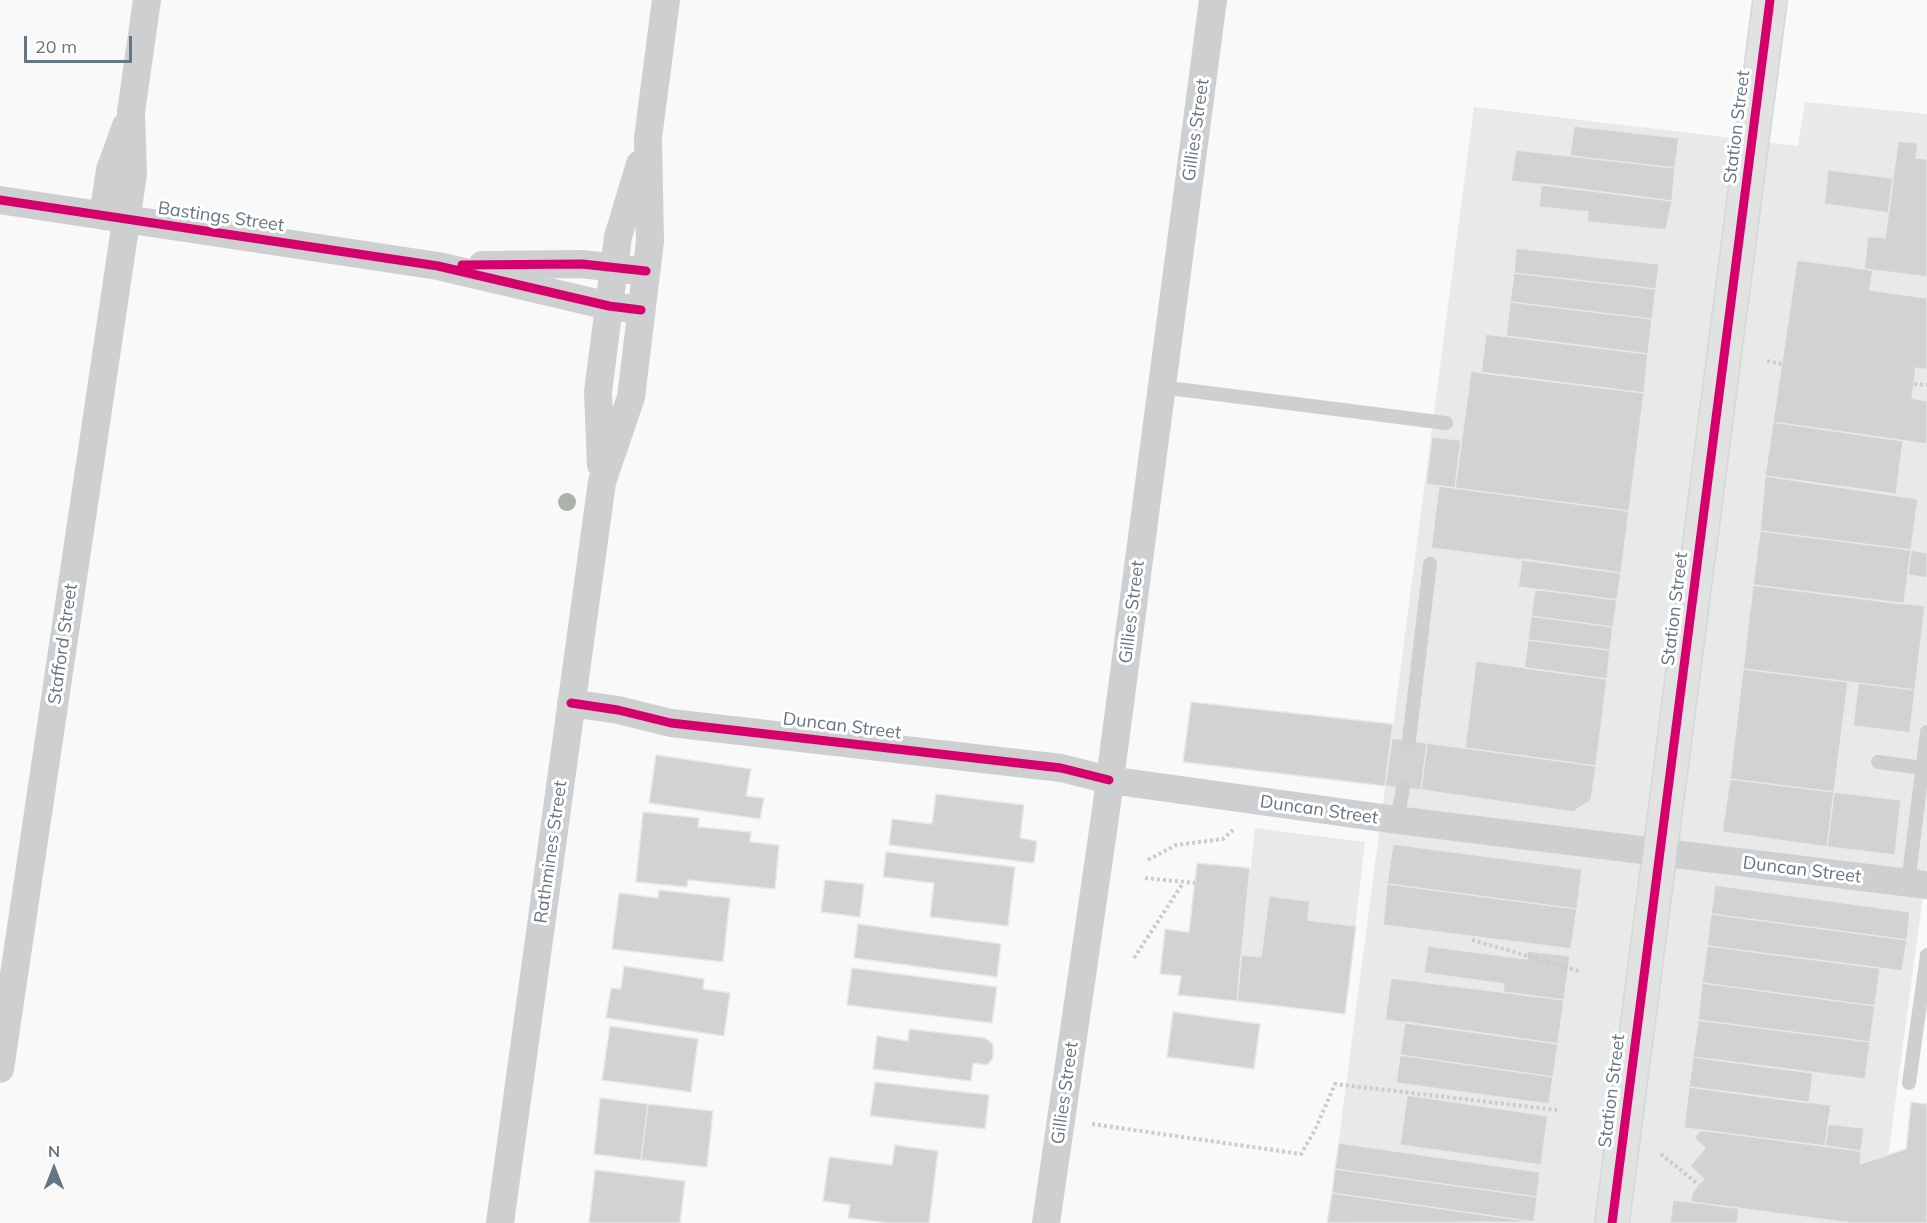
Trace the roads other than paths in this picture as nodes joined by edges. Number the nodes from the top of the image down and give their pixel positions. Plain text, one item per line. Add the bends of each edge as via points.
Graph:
1 (147, 0) edge
2 (666, 0) edge
3 (1213, 0) edge
4 (1770, 0) edge
5 (648, 138) junction
6 (0, 200) edge
7 (114, 218) junction
8 (438, 266) junction
9 (614, 268) junction
10 (646, 271) junction
11 (609, 306) junction
12 (641, 310) junction
13 (1161, 387) junction
14 (1446, 423) dead end
15 (602, 482) junction
16 (1430, 564) dead end
17 (571, 703) junction
18 (1927, 732) edge
19 (1409, 740) dead end
20 (1878, 762) dead end
21 (1922, 768) junction
22 (1109, 780) junction
23 (1402, 788) dead end
24 (1397, 820) junction
25 (1660, 853) junction
26 (1917, 884) edge
27 (1927, 956) edge
28 (0, 1069) edge
29 (1909, 1083) dead end
30 (500, 1223) edge
31 (1046, 1223) edge
32 (1612, 1223) edge

1 - 7 street, Stafford Street via 131,112 133,174
2 - 5 street, Rathmines Street
3 - 13 street, Gillies Street
4 - 25 main road, Station Street
5 - 9 street, Rathmines Street via 618,237
5 - 10 street, Rathmines Street via 650,241
6 - 7 street, Bastings Street
7 - 8 street, Bastings Street
7 - 28 street, Stafford Street
8 - 9 street, Bastings Street via 582,264
8 - 11 street, Bastings Street
9 - 10 street, Bastings Street
9 - 11 street, Rathmines Street
10 - 12 street, Rathmines Street
11 - 12 street, Bastings Street
11 - 15 street, Rathmines Street via 598,392
12 - 15 street, Rathmines Street via 630,397
13 - 14 lane
13 - 22 street, Gillies Street
15 - 17 street, Rathmines Street
16 - 19 lane
17 - 22 street, Duncan Street via 671,723 1061,768
17 - 30 street, Rathmines Street
18 - 21 lane
20 - 21 lane
21 - 26 lane
22 - 24 street, Duncan Street
22 - 31 street, Gillies Street
23 - 24 lane
24 - 25 street, Duncan Street
25 - 26 street, Duncan Street
25 - 32 main road, Station Street
27 - 29 lane

